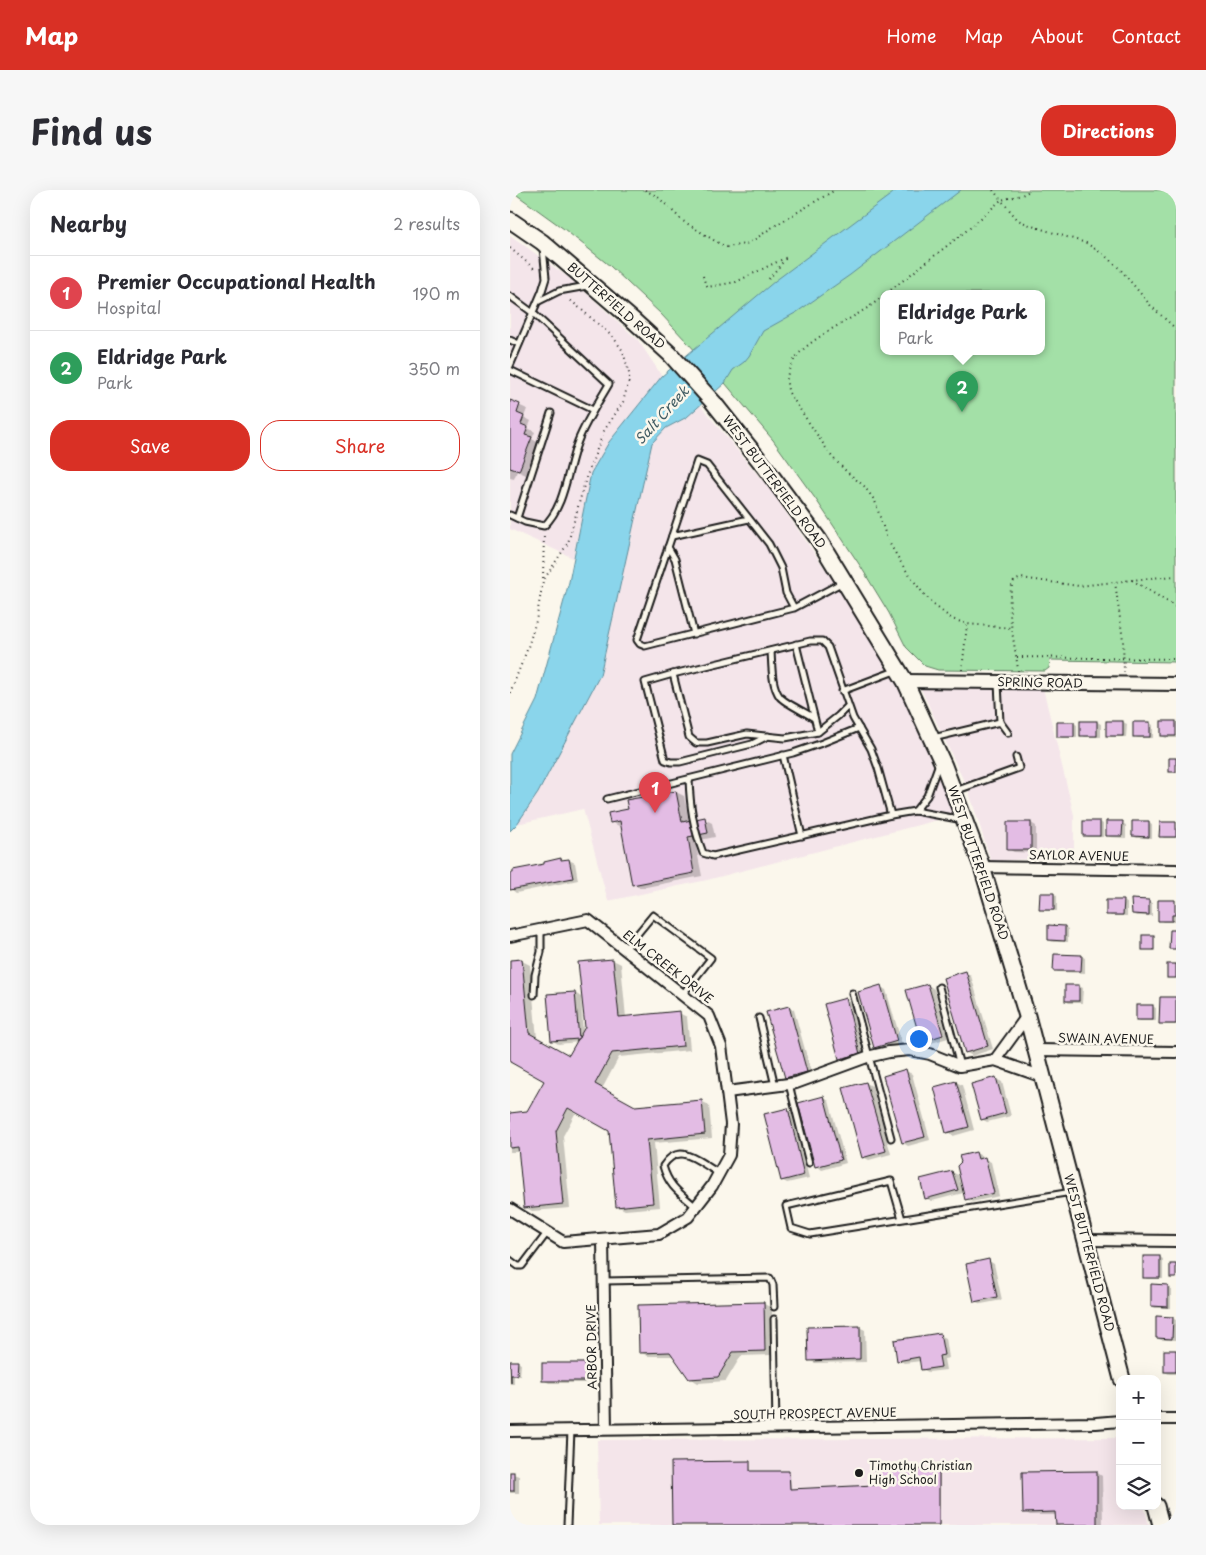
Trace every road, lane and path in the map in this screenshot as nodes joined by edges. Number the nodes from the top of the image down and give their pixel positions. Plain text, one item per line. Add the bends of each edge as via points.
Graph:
1 (645, 190) edge
2 (835, 190) edge
3 (993, 190) edge
4 (1031, 190) edge
5 (1001, 200) junction
6 (510, 220) edge
7 (542, 242) junction
8 (703, 276) dead end
9 (767, 281) dead end
10 (594, 285) junction
11 (891, 290) edge
12 (510, 296) edge
13 (880, 298) edge
14 (538, 301) junction
15 (533, 313) junction
16 (1176, 329) edge
17 (510, 340) edge
18 (519, 344) junction
19 (510, 366) edge
20 (510, 370) edge
21 (713, 402) joint
22 (593, 410) junction
23 (551, 413) dead end
24 (586, 478) dead end
25 (510, 515) edge
26 (517, 518) junction
27 (749, 518) junction
28 (544, 526) junction
29 (672, 536) junction
30 (668, 547) junction
31 (1176, 576) edge
32 (1132, 580) junction
33 (543, 581) junction
34 (844, 582) junction
35 (1115, 582) junction
36 (1176, 607) edge
37 (794, 608) junction
38 (967, 624) junction
39 (1011, 628) junction
40 (694, 634) junction
41 (796, 644) junction
42 (771, 651) junction
43 (1016, 656) junction
44 (1124, 658) junction
45 (1176, 659) edge
46 (674, 674) junction
47 (901, 676) junction
48 (962, 682) junction
49 (998, 682) junction
50 (1019, 683) junction
51 (1123, 684) junction
52 (1176, 684) edge
53 (842, 691) junction
54 (510, 693) edge
55 (848, 706) junction
56 (814, 718) junction
57 (1000, 722) junction
58 (858, 728) junction
59 (818, 732) junction
60 (1008, 733) dead end
61 (768, 736) junction
62 (931, 738) junction
63 (783, 756) junction
64 (1016, 757) dead end
65 (940, 758) junction
66 (689, 779) junction
67 (954, 792) junction
68 (607, 799) dead end
69 (914, 811) junction
70 (891, 815) junction
71 (965, 821) junction
72 (802, 836) junction
73 (982, 867) junction
74 (1176, 870) edge
75 (541, 930) junction
76 (510, 936) edge
77 (625, 950) junction
78 (939, 987) dead end
79 (852, 993) dead end
80 (534, 995) dead end
81 (682, 995) junction
82 (1027, 1016) junction
83 (759, 1018) dead end
84 (1036, 1050) junction
85 (1176, 1052) edge
86 (870, 1056) junction
87 (995, 1060) junction
88 (960, 1066) junction
89 (1043, 1077) junction
90 (789, 1084) junction
91 (775, 1086) junction
92 (727, 1092) junction
93 (891, 1138) dead end
94 (809, 1163) dead end
95 (719, 1173) junction
96 (1072, 1192) junction
97 (696, 1207) junction
98 (510, 1209) edge
99 (902, 1219) junction
100 (547, 1233) junction
101 (603, 1239) junction
102 (1086, 1240) junction
103 (1176, 1241) edge
104 (510, 1260) edge
105 (604, 1281) junction
106 (774, 1307) dead end
107 (774, 1319) dead end
108 (1121, 1375) edge
109 (1161, 1419) edge
110 (1176, 1419) edge
111 (1116, 1422) edge
112 (776, 1427) junction
113 (606, 1429) junction
114 (510, 1430) edge
115 (571, 1430) junction
116 (1157, 1510) edge
117 (567, 1525) edge
118 (1161, 1525) edge

1 - 2 path via 658,197 683,221 728,247 754,240
3 - 5 path
4 - 5 path
5 - 11 path
5 - 16 path via 1018,220 1086,243 1103,254
6 - 7 main road, BUTTERFIELD ROAD
7 - 10 main road, BUTTERFIELD ROAD
7 - 14 lane via 546,278
8 - 9 path via 708,287 736,282 787,257
10 - 14 lane via 559,291
10 - 21 main road, BUTTERFIELD ROAD via 670,354
12 - 15 lane
13 - 38 path via 804,349 794,359 786,384 797,407 832,457 864,486 875,501 887,539 922,592 952,619
14 - 15 lane
15 - 18 lane
15 - 22 lane via 609,384
17 - 18 lane
18 - 19 lane
20 - 22 lane
21 - 34 main road, WEST BUTTERFIELD ROAD via 819,540
22 - 28 lane via 577,443 553,517
23 - 26 lane
24 - 33 path via 568,543
25 - 26 lane
26 - 28 lane
27 - 29 lane
27 - 29 lane via 707,465 697,461
27 - 37 lane via 769,544 781,568 786,593
28 - 33 path
29 - 30 lane
30 - 40 lane via 675,559
30 - 40 lane via 637,640 645,646
31 - 32 path
32 - 35 path
32 - 36 path
33 - 54 path via 536,621
34 - 37 lane
34 - 47 main road, WEST BUTTERFIELD ROAD
35 - 39 path via 1079,586 1022,578 1014,580 1010,588
35 - 44 path
37 - 40 lane
38 - 39 path
38 - 48 path
39 - 43 path
41 - 42 lane
41 - 53 lane via 822,641 828,647
41 - 56 lane
42 - 46 lane
42 - 56 lane via 775,686 781,698
43 - 44 path
43 - 50 path
44 - 45 path
44 - 51 path
46 - 61 lane via 689,737 696,743 747,734
46 - 61 lane via 645,682 665,760 680,762 752,744
47 - 48 street, SPRING ROAD
47 - 53 lane
47 - 62 main road, WEST BUTTERFIELD ROAD
48 - 49 street, SPRING ROAD
49 - 50 street, SPRING ROAD
49 - 57 lane
50 - 51 street, SPRING ROAD
51 - 52 street, SPRING ROAD
53 - 55 lane
55 - 58 lane
55 - 59 lane
56 - 59 lane
57 - 60 lane
57 - 62 lane
58 - 63 lane
58 - 70 lane via 871,749
59 - 61 lane via 785,738
62 - 65 main road, WEST BUTTERFIELD ROAD
63 - 66 lane
63 - 72 lane
64 - 67 lane via 1019,768
65 - 67 main road, WEST BUTTERFIELD ROAD
65 - 69 lane via 927,796
66 - 68 lane
66 - 72 lane via 691,814 704,853 713,856
67 - 71 main road, WEST BUTTERFIELD ROAD
69 - 70 lane
69 - 71 lane
70 - 72 lane
71 - 73 main road, WEST BUTTERFIELD ROAD
73 - 74 street, SAYLOR AVENUE
73 - 82 main road, WEST BUTTERFIELD ROAD
75 - 76 street, ELM CREEK DRIVE
75 - 77 street, ELM CREEK DRIVE via 588,920
75 - 80 lane
77 - 81 street, ELM CREEK DRIVE
77 - 81 lane via 653,915 711,958
78 - 88 lane
79 - 86 lane
81 - 92 street, ELM CREEK DRIVE via 709,1016 720,1046
82 - 84 main road, WEST BUTTERFIELD ROAD
82 - 87 street
83 - 91 lane
84 - 85 street, SWAIN AVENUE
84 - 89 main road, WEST BUTTERFIELD ROAD
86 - 88 street via 910,1050
86 - 90 street
86 - 93 lane
87 - 88 street
87 - 89 street
89 - 96 main road, WEST BUTTERFIELD ROAD
90 - 91 street
90 - 94 lane
91 - 92 street
92 - 95 street, ELM CREEK DRIVE via 729,1155
95 - 97 street, ELM CREEK DRIVE
95 - 97 lane via 680,1152 669,1157 663,1166 666,1176 673,1188
96 - 99 lane
96 - 102 main road, WEST BUTTERFIELD ROAD
97 - 101 street, ELM CREEK DRIVE via 688,1217 659,1234
98 - 100 street, ELM CREEK DRIVE
99 - 99 lane via 810,1234 791,1228 786,1206 891,1181
100 - 101 street, ELM CREEK DRIVE via 563,1242
100 - 104 lane via 522,1266
101 - 105 street, ARBOR DRIVE
102 - 103 street
102 - 108 main road, WEST BUTTERFIELD ROAD
105 - 106 lane via 770,1278
105 - 113 street, ARBOR DRIVE
107 - 112 lane
109 - 110 street
111 - 112 street, SOUTH PROSPECT AVENUE
112 - 113 street, SOUTH PROSPECT AVENUE
113 - 115 street, SOUTH PROSPECT AVENUE
114 - 115 street, SOUTH PROSPECT AVENUE
115 - 117 lane
116 - 118 main road

